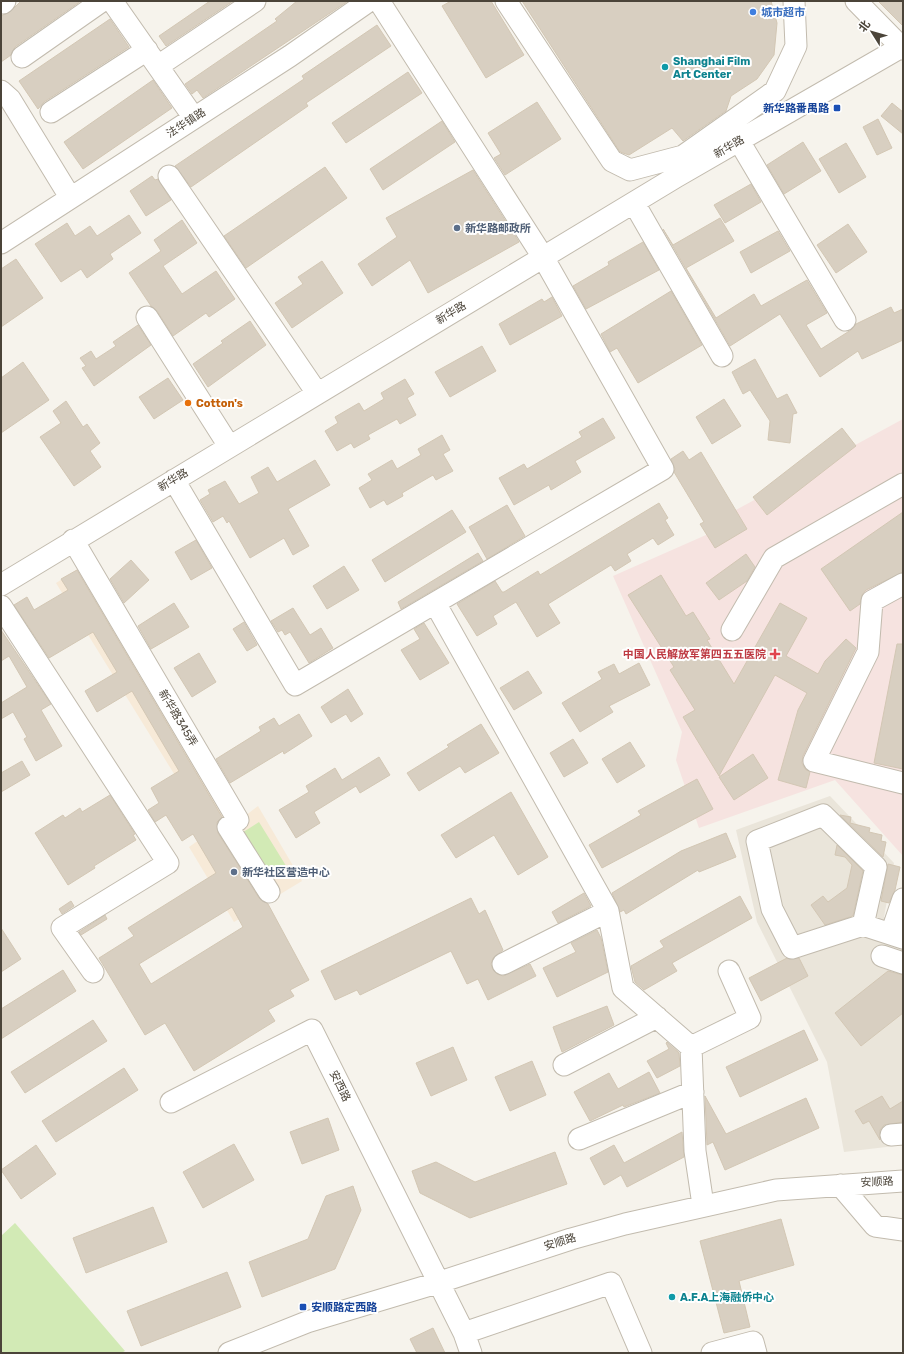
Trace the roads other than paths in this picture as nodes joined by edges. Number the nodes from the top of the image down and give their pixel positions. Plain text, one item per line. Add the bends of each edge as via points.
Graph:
1 (102, 1) edge
2 (112, 1) edge
3 (256, 1) edge
4 (369, 1) edge
5 (379, 1) edge
6 (506, 1) edge
7 (794, 1) edge
8 (856, 1) edge
9 (902, 47) edge
10 (22, 57) dead end
11 (153, 58) junction
12 (1, 91) edge
13 (51, 112) dead end
14 (194, 118) junction
15 (738, 141) junction
16 (689, 161) junction
17 (169, 176) dead end
18 (70, 197) junction
19 (634, 202) junction
20 (4, 233) edge
21 (543, 257) junction
22 (147, 317) dead end
23 (845, 320) dead end
24 (722, 356) dead end
25 (317, 393) junction
26 (229, 446) junction
27 (174, 480) junction
28 (903, 484) edge
29 (73, 540) junction
30 (903, 584) edge
31 (1, 585) edge
32 (434, 603) junction
33 (1, 606) edge
34 (732, 630) dead end
35 (903, 783) edge
36 (269, 892) dead end
37 (903, 899) edge
38 (608, 910) junction
39 (863, 925) junction
40 (897, 936) edge
41 (882, 956) dead end
42 (903, 963) edge
43 (503, 964) dead end
44 (729, 971) dead end
45 (93, 972) dead end
46 (657, 1018) junction
47 (691, 1047) junction
48 (564, 1065) dead end
49 (693, 1092) junction
50 (171, 1102) dead end
51 (579, 1139) dead end
52 (903, 1181) edge
53 (840, 1185) junction
54 (703, 1205) junction
55 (903, 1230) edge
56 (437, 1283) junction
57 (464, 1333) junction
58 (229, 1353) edge
59 (471, 1353) edge
60 (642, 1353) edge
61 (712, 1353) edge
62 (756, 1353) edge

1 - 10 street
2 - 11 street
3 - 11 street
4 - 14 street, 法华镇路
5 - 21 street
6 - 16 street via 612,161 630,170
7 - 16 street via 796,46 775,91
8 - 9 street
9 - 15 street, 新华路
11 - 13 street
11 - 14 street
12 - 18 street via 10,99
14 - 18 street, 法华镇路
15 - 16 street, 新华路
15 - 23 street
16 - 19 street, 新华路
17 - 25 street
18 - 20 street, 法华镇路
19 - 21 street, 新华路
19 - 24 street
21 - 25 street, 新华路
21 - 32 street via 663,469
22 - 26 street
25 - 26 street, 新华路
26 - 27 street, 新华路
27 - 29 street, 新华路
27 - 32 street via 295,685
28 - 34 street via 774,558
29 - 31 street, 新华路
29 - 36 street, 新华路345弄 via 238,820 228,826
30 - 35 street via 872,601 868,652 814,761
32 - 38 street
33 - 45 street via 168,863 62,928
37 - 40 street
38 - 43 street
38 - 46 street via 622,988
39 - 39 street via 792,948 772,909 757,841 823,815 876,867
39 - 40 street
41 - 42 street
44 - 47 street via 750,1018
46 - 47 street
46 - 48 street
47 - 49 street
49 - 51 street
49 - 54 street via 695,1151
50 - 56 street, 安西路 via 312,1030
52 - 53 street, 安顺路
53 - 54 street, 安顺路 via 776,1190
53 - 55 street via 875,1226
54 - 56 street, 安顺路 via 571,1239
56 - 57 street
56 - 58 street, 安顺路 via 306,1322
57 - 59 street
57 - 60 street via 611,1283
61 - 62 street via 753,1342

